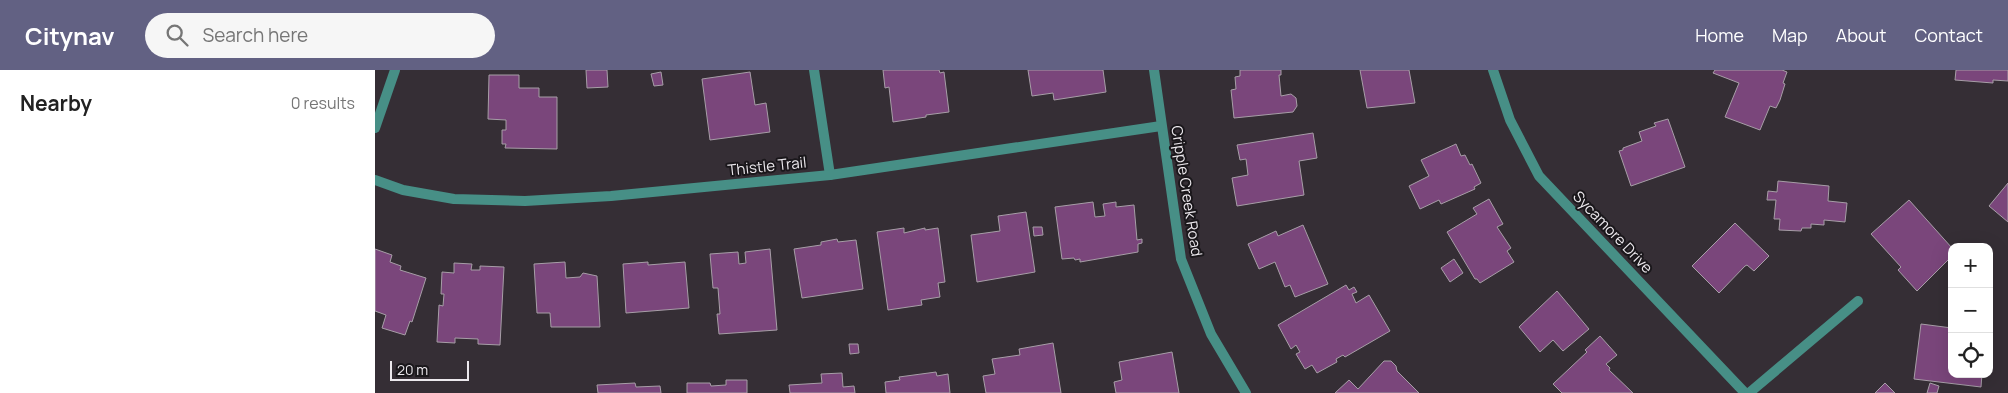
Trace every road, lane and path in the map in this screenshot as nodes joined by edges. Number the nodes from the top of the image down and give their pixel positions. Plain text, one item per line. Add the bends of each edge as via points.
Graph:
1 (395, 70) edge
2 (814, 70) edge
3 (1154, 70) edge
4 (1493, 70) edge
5 (1161, 126) junction
6 (375, 128) edge
7 (830, 175) junction
8 (375, 180) edge
9 (1858, 301) dead end
10 (1246, 393) edge
11 (1745, 393) edge
12 (1749, 393) edge

1 - 6 street
2 - 7 street
3 - 5 street, Cripple Creek Road
4 - 11 street, Sycamore Drive via 1510,120 1539,176
5 - 7 street, Thistle Trail
5 - 10 street, Cripple Creek Road via 1181,259 1211,334
7 - 8 street, Thistle Trail via 525,201 454,199 403,190
9 - 12 street

